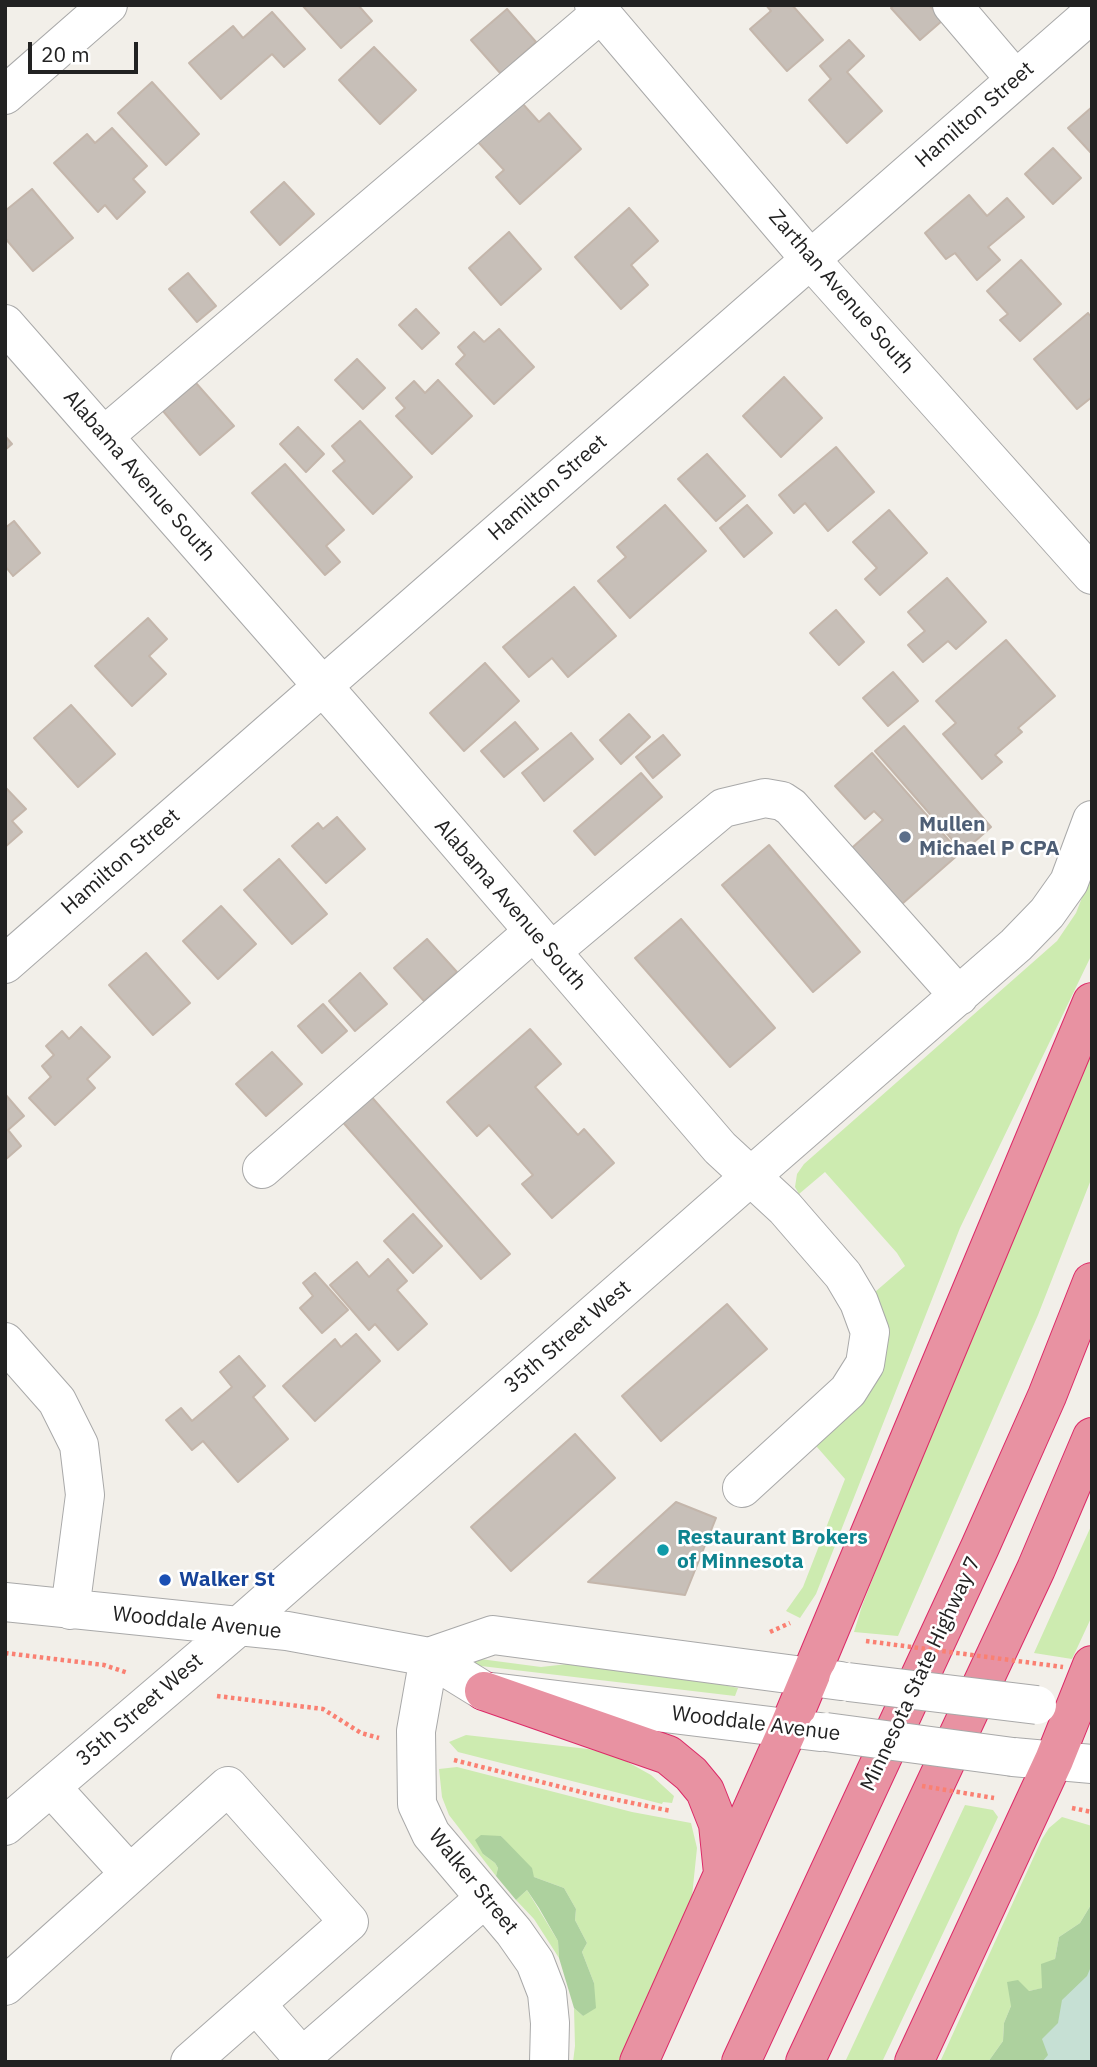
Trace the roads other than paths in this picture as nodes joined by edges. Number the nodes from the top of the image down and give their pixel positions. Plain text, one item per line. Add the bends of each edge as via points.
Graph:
1 (108, 5) edge
2 (952, 5) edge
3 (597, 9) edge
4 (1092, 13) edge
5 (1015, 79) junction
6 (5, 95) edge
7 (810, 259) junction
8 (5, 324) edge
9 (104, 436) junction
10 (1092, 575) edge
11 (322, 685) junction
12 (1092, 820) edge
13 (542, 942) junction
14 (5, 964) edge
15 (960, 996) junction
16 (1092, 1002) edge
17 (262, 1169) dead end
18 (751, 1176) junction
19 (1092, 1282) edge
20 (5, 1342) edge
21 (1092, 1437) edge
22 (742, 1488) dead end
23 (5, 1602) edge
24 (70, 1610) junction
25 (239, 1626) junction
26 (429, 1657) junction
27 (1077, 1666) edge
28 (809, 1677) junction
29 (484, 1691) junction
30 (1083, 1709) edge
31 (789, 1727) junction
32 (1054, 1760) junction
33 (1092, 1764) edge
34 (51, 1787) junction
35 (5, 1826) edge
36 (723, 1873) junction
37 (130, 1874) junction
38 (485, 1898) junction
39 (5, 1986) edge
40 (256, 2004) junction
41 (190, 2062) edge
42 (549, 2062) edge
43 (639, 2062) edge
44 (741, 2062) edge
45 (804, 2062) edge
46 (914, 2062) edge

1 - 6 street
2 - 5 street
3 - 7 street, Zarthan Avenue South
3 - 9 street
4 - 5 street, Hamilton Street
5 - 7 street, Hamilton Street
7 - 10 street, Zarthan Avenue South
7 - 11 street, Hamilton Street
8 - 9 street, Alabama Avenue South
9 - 11 street, Alabama Avenue South
11 - 13 street, Alabama Avenue South
11 - 14 street, Hamilton Street
12 - 15 street, 35th Street West via 1069,882 1047,913
13 - 15 street via 723,808 765,798 790,807
13 - 17 street
13 - 18 street, Alabama Avenue South via 720,1148
15 - 18 street, 35th Street West
16 - 28 highway
18 - 22 street, Alabama Avenue South via 843,1275 870,1332 866,1364 848,1391
18 - 25 street, 35th Street West
19 - 44 highway, Minnesota State Highway 7 via 980,1547
20 - 24 street via 57,1401 79,1445 85,1495
21 - 45 highway via 1036,1569
23 - 24 street, Wooddale Avenue
24 - 25 street, Wooddale Avenue
25 - 26 street, Wooddale Avenue
25 - 34 street, 35th Street West
26 - 28 street, Wooddale Avenue via 493,1636
26 - 29 street, Wooddale Avenue
26 - 38 street, Walker Street via 416,1731 417,1804 431,1834
27 - 30 highway
28 - 30 street, Wooddale Avenue, bridge
28 - 31 highway
29 - 31 street, Wooddale Avenue
29 - 36 highway via 668,1755 705,1791 718,1824
30 - 32 highway
31 - 32 street, Wooddale Avenue, bridge
31 - 36 highway
32 - 33 street, Wooddale Avenue
32 - 46 highway
34 - 35 street, 35th Street West
34 - 37 street
36 - 43 highway
37 - 39 street
37 - 40 street via 228,1786 349,1922
38 - 40 street via 302,2057
38 - 42 street, Walker Street via 535,1962 547,1993
40 - 41 street

